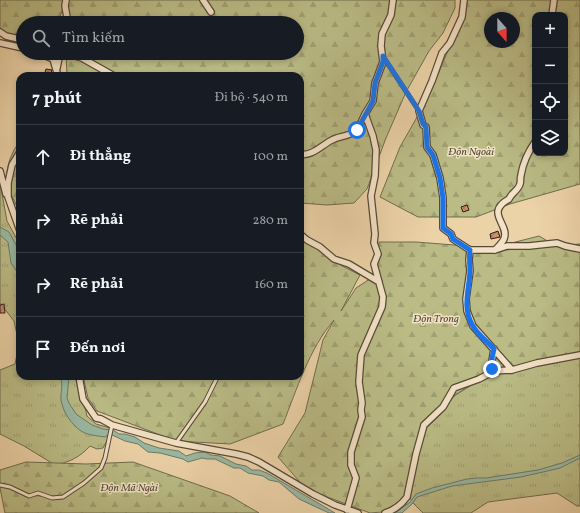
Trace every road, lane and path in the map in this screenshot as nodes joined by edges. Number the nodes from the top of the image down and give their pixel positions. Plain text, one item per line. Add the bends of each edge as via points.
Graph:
1 (66, 0) edge
2 (203, 0) edge
3 (393, 0) edge
4 (464, 0) edge
5 (554, 0) edge
6 (211, 12) dead end
7 (552, 12) edge
8 (67, 16) edge
9 (0, 32) edge
10 (16, 38) edge
11 (0, 43) edge
12 (16, 46) edge
13 (383, 56) junction
14 (53, 60) edge
15 (59, 60) edge
16 (86, 60) edge
17 (56, 72) edge
18 (57, 72) edge
19 (107, 72) edge
20 (419, 111) junction
21 (365, 114) junction
22 (532, 148) edge
23 (304, 155) edge
24 (16, 157) edge
25 (0, 171) edge
26 (2, 182) edge
27 (8, 197) junction
28 (16, 216) edge
29 (304, 237) edge
30 (580, 249) edge
31 (470, 250) junction
32 (495, 250) junction
33 (379, 282) junction
34 (494, 349) junction
35 (580, 355) edge
36 (512, 370) junction
37 (490, 373) junction
38 (80, 380) edge
39 (216, 380) edge
40 (112, 427) junction
41 (176, 443) junction
42 (0, 485) edge
43 (347, 510) junction
44 (358, 513) edge
45 (385, 513) edge

1 - 8 street
2 - 6 street
3 - 13 street via 391,15 382,34
4 - 20 street via 462,17 450,43 442,53
5 - 7 street
9 - 10 street
11 - 12 street
13 - 20 lane
13 - 21 street via 373,101
14 - 17 street
15 - 18 street
16 - 19 street
20 - 31 street via 426,127 427,147 433,155 440,178 443,228 453,239
21 - 23 street via 357,130
21 - 33 street via 376,150 371,196 374,243 378,254 374,264
22 - 32 street via 520,176 521,184 499,208 498,217 504,239
24 - 27 street via 8,178
25 - 26 street
26 - 27 street
27 - 28 street
29 - 33 street via 334,259 349,264
30 - 32 street via 557,243 507,246
31 - 32 street
31 - 34 street via 466,298 468,311 473,326
33 - 43 street via 383,297 382,307 361,355 359,382 362,417 352,452 351,465 356,478
34 - 36 street
34 - 37 street
35 - 36 street
36 - 37 street
37 - 45 street via 454,388 443,407 424,425 407,497
38 - 40 street via 83,400 87,406 96,418
39 - 41 lane via 205,402
40 - 41 street
40 - 42 lane via 101,468 63,497 52,498 38,493 29,496
41 - 43 street via 248,457
43 - 44 street

